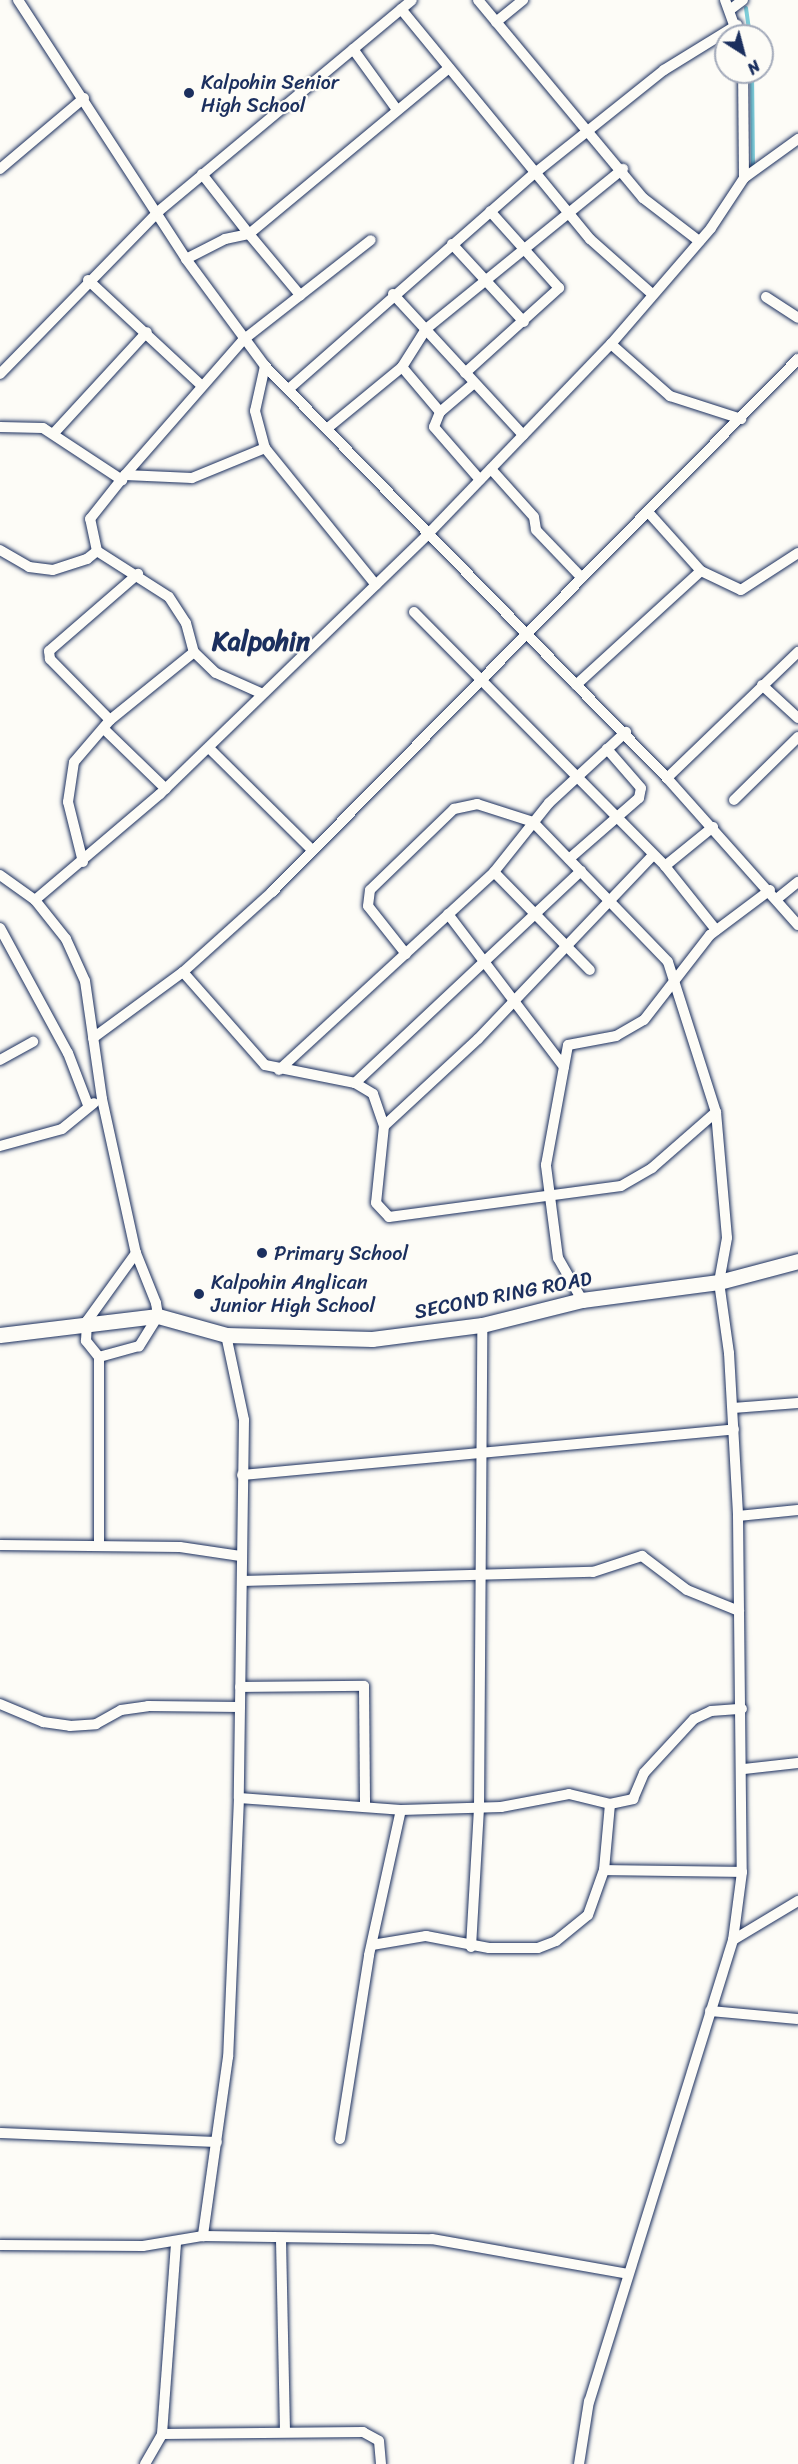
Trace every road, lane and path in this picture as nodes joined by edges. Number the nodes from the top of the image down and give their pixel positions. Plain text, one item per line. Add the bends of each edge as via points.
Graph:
1 (18, 0) edge
2 (412, 0) edge
3 (478, 0) edge
4 (523, 0) edge
5 (743, 0) edge
6 (728, 4) edge
7 (401, 9) junction
8 (496, 22) junction
9 (735, 24) edge
10 (714, 44) edge
11 (353, 49) junction
12 (448, 68) junction
13 (743, 84) edge
14 (84, 98) junction
15 (395, 107) junction
16 (586, 133) junction
17 (795, 144) edge
18 (0, 169) edge
19 (623, 169) junction
20 (535, 173) junction
21 (202, 174) junction
22 (744, 178) junction
23 (159, 211) junction
24 (490, 211) junction
25 (570, 212) junction
26 (249, 234) junction
27 (371, 240) dead end
28 (699, 241) junction
29 (452, 244) junction
30 (522, 250) junction
31 (186, 259) junction
32 (88, 280) junction
33 (484, 281) junction
34 (651, 293) junction
35 (393, 294) junction
36 (300, 295) junction
37 (766, 297) dead end
38 (798, 318) edge
39 (524, 322) junction
40 (426, 330) junction
41 (147, 332) junction
42 (243, 340) junction
43 (611, 344) junction
44 (798, 359) edge
45 (265, 366) junction
46 (402, 368) junction
47 (0, 374) edge
48 (465, 374) junction
49 (473, 384) junction
50 (201, 385) junction
51 (291, 387) junction
52 (440, 412) junction
53 (741, 419) junction
54 (0, 427) edge
55 (329, 427) junction
56 (54, 433) junction
57 (523, 435) junction
58 (265, 448) junction
59 (491, 469) junction
60 (123, 477) junction
61 (480, 480) junction
62 (649, 513) junction
63 (430, 532) junction
64 (0, 550) edge
65 (97, 551) junction
66 (798, 553) edge
67 (701, 571) junction
68 (138, 574) junction
69 (582, 578) junction
70 (376, 585) junction
71 (414, 612) dead end
72 (526, 632) junction
73 (194, 652) junction
74 (798, 652) edge
75 (481, 678) junction
76 (576, 685) junction
77 (762, 685) junction
78 (263, 694) junction
79 (798, 718) edge
80 (107, 725) junction
81 (626, 732) junction
82 (798, 737) edge
83 (209, 748) junction
84 (607, 749) junction
85 (575, 778) junction
86 (667, 778) junction
87 (165, 789) junction
88 (734, 800) dead end
89 (615, 821) junction
90 (533, 822) junction
91 (713, 827) junction
92 (312, 850) junction
93 (652, 856) junction
94 (569, 859) junction
95 (83, 861) junction
96 (665, 866) junction
97 (581, 871) junction
98 (494, 872) junction
99 (0, 875) edge
100 (798, 882) edge
101 (770, 890) junction
102 (778, 898) junction
103 (609, 899) junction
104 (35, 900) junction
105 (448, 914) junction
106 (536, 915) junction
107 (798, 925) edge
108 (0, 928) edge
109 (716, 930) junction
110 (567, 945) junction
111 (406, 954) junction
112 (487, 962) junction
113 (591, 970) dead end
114 (183, 972) junction
115 (674, 976) junction
116 (516, 998) junction
117 (93, 1038) junction
118 (33, 1042) dead end
119 (0, 1060) edge
120 (564, 1067) junction
121 (279, 1070) junction
122 (355, 1083) junction
123 (102, 1099) junction
124 (88, 1106) junction
125 (716, 1112) junction
126 (384, 1126) junction
127 (0, 1146) edge
128 (550, 1197) junction
129 (136, 1253) junction
130 (798, 1261) edge
131 (719, 1282) junction
132 (582, 1300) junction
133 (158, 1316) junction
134 (87, 1321) junction
135 (482, 1325) junction
136 (0, 1335) edge
137 (226, 1335) junction
138 (99, 1357) junction
139 (798, 1403) edge
140 (733, 1408) junction
141 (734, 1430) junction
142 (484, 1453) junction
143 (242, 1475) junction
144 (798, 1510) edge
145 (738, 1516) junction
146 (0, 1545) edge
147 (99, 1546) junction
148 (240, 1556) junction
149 (483, 1576) junction
150 (242, 1581) junction
151 (739, 1611) junction
152 (240, 1687) junction
153 (0, 1704) edge
154 (240, 1707) junction
155 (742, 1709) junction
156 (798, 1762) edge
157 (744, 1769) junction
158 (239, 1798) junction
159 (610, 1804) junction
160 (365, 1807) junction
161 (479, 1808) junction
162 (401, 1810) junction
163 (604, 1870) junction
164 (742, 1872) junction
165 (798, 1901) edge
166 (733, 1940) junction
167 (372, 1945) junction
168 (471, 1947) junction
169 (710, 2011) junction
170 (798, 2019) edge
171 (0, 2133) edge
172 (340, 2139) dead end
173 (218, 2142) junction
174 (203, 2236) junction
175 (281, 2240) junction
176 (176, 2242) junction
177 (0, 2245) edge
178 (628, 2274) junction
179 (285, 2432) junction
180 (162, 2434) junction
181 (145, 2464) edge
182 (381, 2464) edge
183 (579, 2464) edge

1 - 14 street
2 - 7 street
3 - 8 street
4 - 8 street
5 - 6 street
6 - 9 street
7 - 11 street
7 - 12 street
8 - 16 street
10 - 16 street via 664,70
11 - 15 street
11 - 21 street
12 - 15 street
12 - 20 street
13 - 22 street
14 - 18 street
14 - 23 street
15 - 26 street
16 - 19 street
16 - 20 street
17 - 22 street
19 - 25 street
19 - 28 street via 643,198
20 - 24 street
20 - 25 street
21 - 23 street
21 - 26 street
22 - 28 street
23 - 31 street
23 - 32 street
24 - 29 street
24 - 30 street
25 - 30 street
25 - 34 street via 594,244
26 - 31 street via 225,239
26 - 36 street
27 - 36 street
28 - 34 street
29 - 33 street
29 - 35 street
30 - 33 street
30 - 39 street via 559,288
31 - 42 street
32 - 41 street
32 - 47 street
33 - 39 street
33 - 40 street
34 - 43 street
35 - 40 street
35 - 51 street
36 - 42 street
37 - 38 street
39 - 48 street
40 - 46 street
40 - 48 street
41 - 50 street
41 - 56 street
42 - 45 street
42 - 50 street
43 - 53 street via 670,396
43 - 57 street
44 - 53 street
45 - 51 street
45 - 58 street via 255,411
46 - 52 street
46 - 55 street
48 - 49 street
49 - 52 street
49 - 57 street
50 - 60 street
51 - 55 street
52 - 61 street via 434,427
53 - 62 street
54 - 56 street
55 - 63 street
56 - 60 street
57 - 59 street
58 - 60 street via 192,478
58 - 70 street
59 - 61 street
59 - 69 street via 534,517 536,530
60 - 65 street via 90,519
61 - 63 street
62 - 67 street
62 - 69 street
63 - 70 street
63 - 72 street
64 - 65 street via 29,567 53,570
65 - 68 street
66 - 67 street via 741,590
67 - 76 street
68 - 73 street via 179,608
68 - 80 street via 49,651 50,659
69 - 72 street
70 - 78 street
71 - 75 street
72 - 75 street
72 - 76 street
73 - 78 street via 216,673
73 - 80 street
74 - 77 street
75 - 85 street
75 - 92 street
76 - 81 street
77 - 79 street
77 - 86 street
78 - 83 street
80 - 87 street
80 - 95 street via 75,762 67,787 71,830
81 - 84 street
81 - 86 street
82 - 88 street
83 - 87 street
83 - 92 street
84 - 85 street
84 - 89 street via 641,788 639,798
85 - 89 street
85 - 90 street
86 - 91 street
87 - 95 street
89 - 93 street
89 - 94 street
90 - 94 street
90 - 98 street
90 - 111 street via 477,804 454,809 370,890 368,906
91 - 96 street
91 - 101 street
92 - 114 street
93 - 96 street
93 - 103 street
94 - 97 street
95 - 104 street
96 - 109 street
97 - 103 street
97 - 106 street
98 - 105 street
98 - 106 street
99 - 104 street
100 - 102 street
101 - 102 street
101 - 109 street
102 - 107 street
103 - 110 street
103 - 115 street via 656,948
104 - 117 street via 66,939 85,981
105 - 111 street
105 - 112 street
106 - 110 street
106 - 112 street
108 - 124 street via 68,1053
109 - 115 street
110 - 113 street
110 - 116 street
111 - 121 street
112 - 116 street
112 - 122 street
114 - 117 street
114 - 121 street via 265,1065
115 - 120 street via 662,1002 644,1020 616,1036 568,1045
115 - 125 street
116 - 120 street
116 - 126 street
117 - 123 street
118 - 119 street
120 - 128 street via 553,1139 546,1151
121 - 122 street
122 - 126 street via 379,1102
123 - 124 street
123 - 129 street
124 - 127 street via 62,1129
125 - 128 street via 633,1182
125 - 131 street via 727,1238
126 - 128 street via 376,1203 389,1216
128 - 132 street via 558,1258
129 - 133 street
129 - 134 street
130 - 131 street, SECOND RING ROAD
131 - 132 street, SECOND RING ROAD
131 - 140 street
132 - 135 street, SECOND RING ROAD
133 - 134 street, SECOND RING ROAD
133 - 137 street, SECOND RING ROAD
133 - 138 street via 139,1346
134 - 136 street, SECOND RING ROAD
134 - 138 street via 86,1341
135 - 137 street, SECOND RING ROAD via 372,1339
135 - 142 street
137 - 143 street via 244,1420
138 - 147 street
139 - 140 street
140 - 141 street
141 - 142 street
141 - 145 street
142 - 143 street
142 - 149 street
143 - 148 street
144 - 145 street
145 - 151 street
146 - 147 street
147 - 148 street via 180,1547
148 - 150 street
149 - 150 street
149 - 151 street via 593,1572 642,1556 687,1590
149 - 161 street
150 - 152 street
151 - 155 street
152 - 154 street
152 - 160 street via 364,1686
153 - 154 street via 43,1722 70,1726 96,1724 122,1710 148,1706
154 - 158 street
155 - 157 street
155 - 159 street via 711,1711 694,1719 644,1773 633,1799
156 - 157 street
157 - 164 street
158 - 160 street
158 - 173 street via 229,2046
159 - 161 street via 569,1794
159 - 163 street
160 - 162 street
161 - 162 street
161 - 168 street
162 - 167 street
163 - 164 street
163 - 168 street via 588,1915 556,1941 538,1948
164 - 166 street
165 - 166 street
166 - 169 street
167 - 168 street via 426,1936
167 - 172 street
169 - 170 street
169 - 178 street
171 - 173 street
173 - 174 street
174 - 175 street
174 - 176 street
175 - 178 street via 432,2240
175 - 179 street
176 - 177 street
176 - 180 street
178 - 183 street via 589,2401
179 - 180 street
179 - 182 street via 374,2435
180 - 181 street

